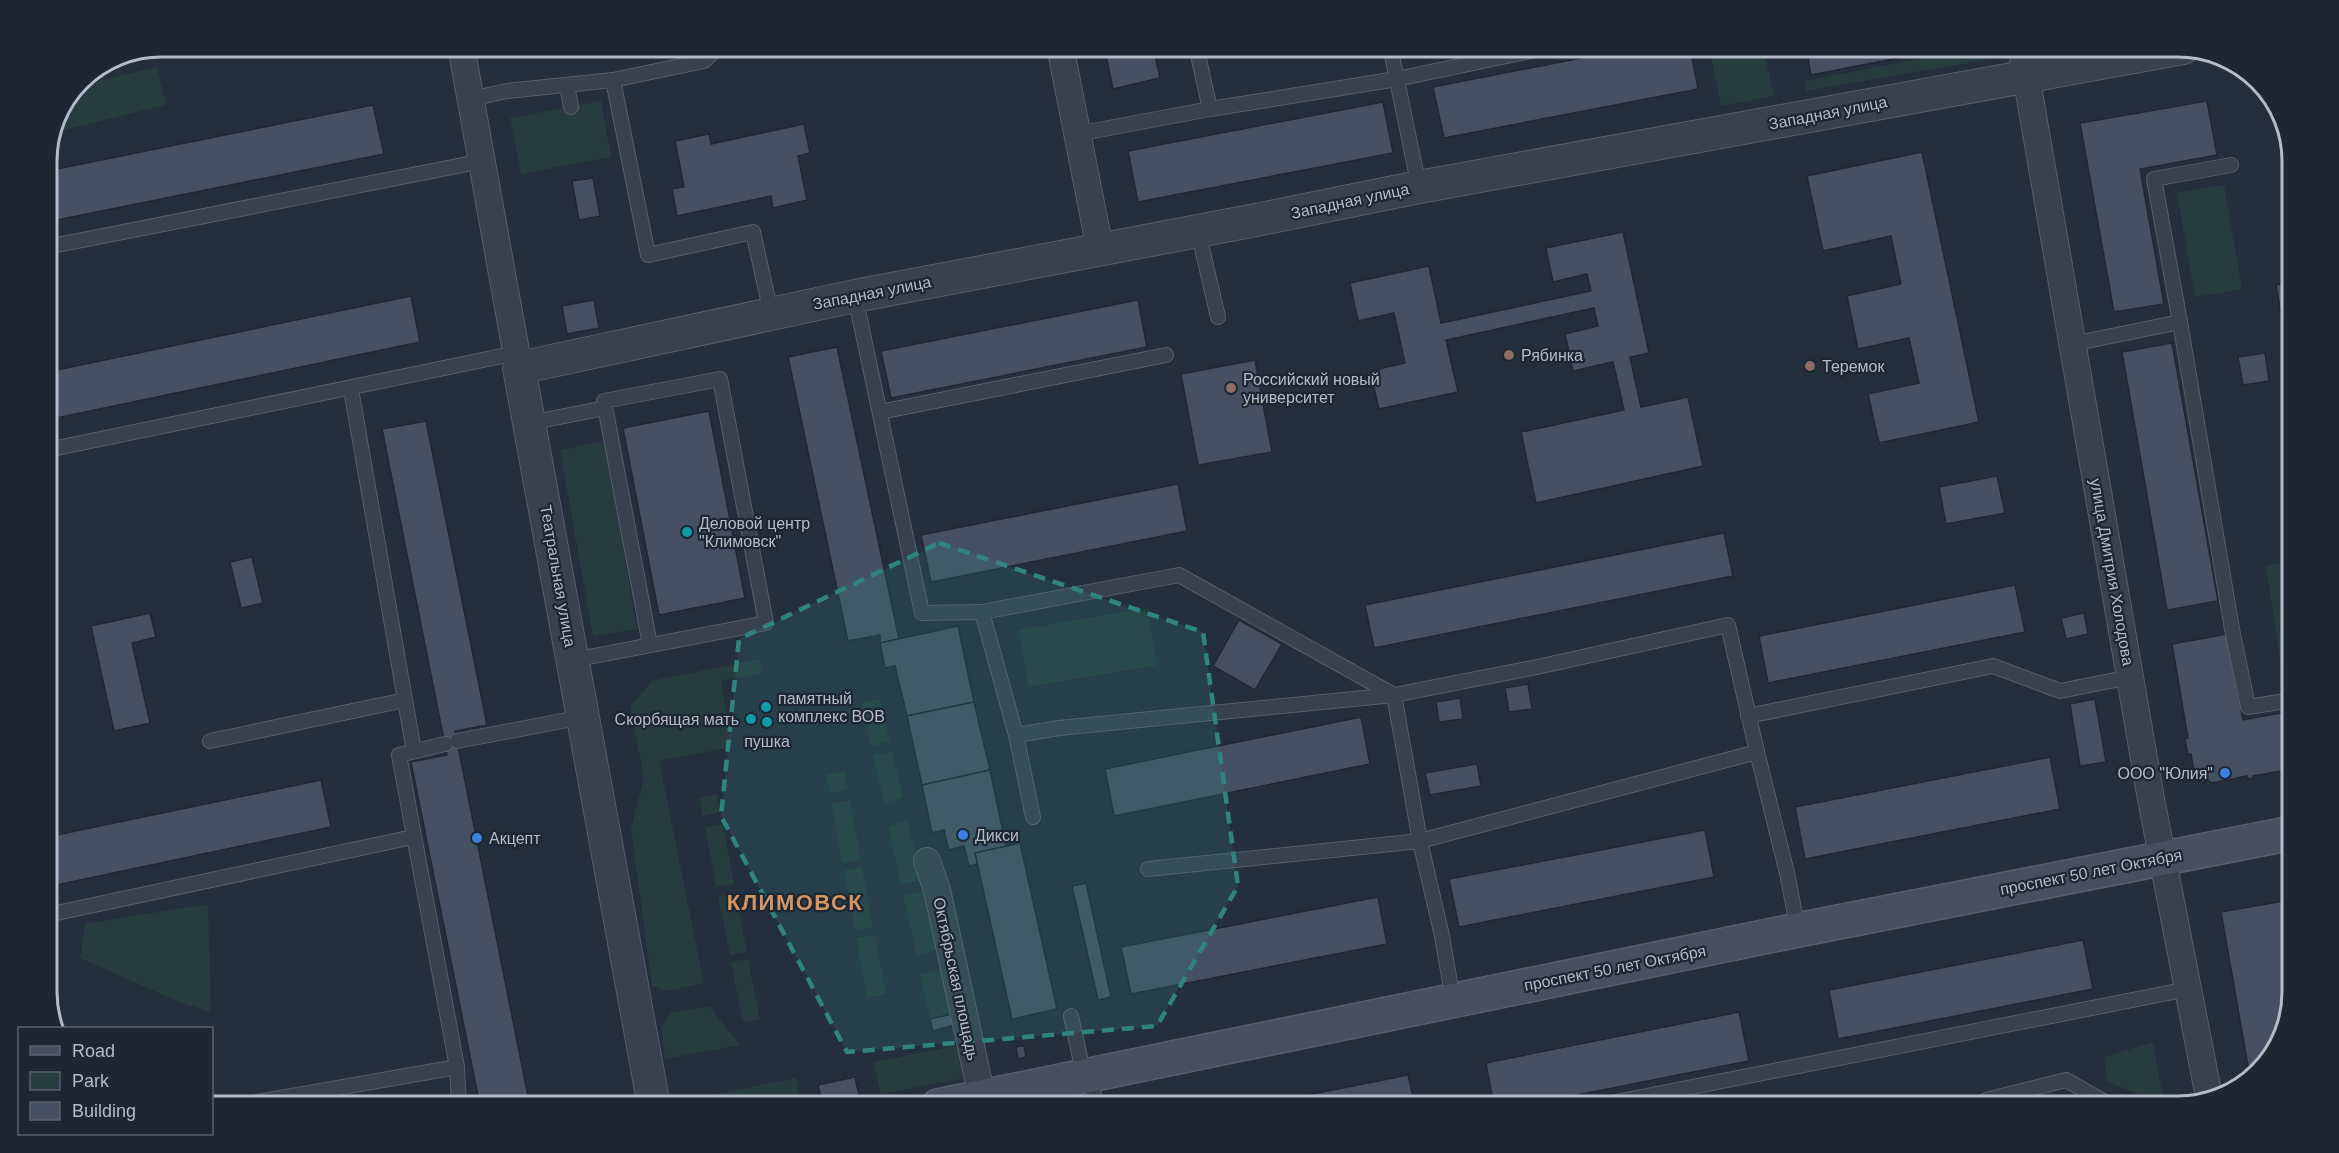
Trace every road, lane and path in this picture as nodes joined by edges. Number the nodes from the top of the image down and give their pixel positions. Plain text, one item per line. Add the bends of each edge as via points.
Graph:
1 (463, 57) edge
2 (708, 57) edge
3 (1062, 57) edge
4 (1198, 57) edge
5 (1392, 57) edge
6 (1502, 57) edge
7 (2072, 57) edge
8 (2023, 61) edge
9 (1397, 79) junction
10 (613, 80) junction
11 (567, 85) junction
12 (470, 99) junction
13 (571, 107) dead end
14 (1210, 109) junction
15 (1077, 134) junction
16 (483, 161) junction
17 (2231, 165) dead end
18 (1419, 187) junction
19 (1198, 231) junction
20 (57, 245) edge
21 (1100, 249) junction
22 (855, 296) junction
23 (771, 313) junction
24 (1218, 317) dead end
25 (2181, 322) junction
26 (2072, 344) junction
27 (1166, 355) dead end
28 (518, 361) junction
29 (351, 389) junction
30 (605, 408) junction
31 (880, 412) junction
32 (529, 423) junction
33 (57, 448) edge
34 (982, 612) junction
35 (650, 645) junction
36 (573, 660) junction
37 (2130, 677) junction
38 (1394, 695) junction
39 (405, 700) junction
40 (2282, 701) edge
41 (1748, 716) junction
42 (583, 717) junction
43 (1016, 735) junction
44 (210, 741) dead end
45 (414, 751) junction
46 (1757, 752) junction
47 (1033, 817) dead end
48 (2282, 835) edge
49 (413, 837) junction
50 (1420, 841) junction
51 (2163, 858) junction
52 (927, 861) dead end
53 (1148, 869) dead end
54 (57, 913) edge
55 (1798, 930) junction
56 (2188, 988) junction
57 (1453, 1000) junction
58 (1071, 1016) dead end
59 (458, 1067) junction
60 (1087, 1076) junction
61 (2208, 1091) edge
62 (296, 1096) edge
63 (459, 1096) edge
64 (652, 1096) edge
65 (982, 1096) edge
66 (987, 1096) edge
67 (1093, 1096) edge
68 (1651, 1096) edge
69 (2002, 1096) edge
70 (2093, 1096) edge

1 - 12 street, Театральная улица
2 - 10 lane
3 - 15 street
4 - 14 lane
5 - 9 lane
6 - 9 lane
7 - 8 street, Западная улица
8 - 18 street, Западная улица
8 - 26 street, улица Дмитрия Холодова
9 - 14 lane
9 - 18 lane
10 - 11 lane
10 - 23 lane via 648,255 753,232
11 - 12 lane
11 - 13 lane
12 - 16 street, Театральная улица
14 - 15 lane
15 - 21 street
16 - 20 lane
16 - 28 street, Театральная улица
17 - 25 lane via 2154,179
18 - 19 street, Западная улица
19 - 21 street, Западная улица
19 - 24 lane
21 - 22 street, Западная улица
22 - 23 street, Западная улица
22 - 31 lane
23 - 28 street, Западная улица
25 - 26 lane
25 - 40 lane via 2248,707
26 - 37 street, улица Дмитрия Холодова
27 - 31 lane
28 - 29 lane
28 - 32 street, Театральная улица
29 - 33 lane
29 - 39 lane
30 - 32 lane
30 - 35 lane
30 - 35 lane via 604,401 720,379 766,623
31 - 34 lane via 922,613
32 - 36 street, Театральная улица
34 - 38 lane via 1179,574
34 - 43 lane
35 - 36 lane
36 - 42 street, Театральная улица
37 - 41 lane via 2060,691 1993,666
37 - 51 street, улица Дмитрия Холодова
38 - 41 lane via 1728,625
38 - 43 lane
38 - 50 lane
39 - 44 lane
39 - 45 lane
41 - 46 lane
42 - 45 lane
42 - 64 street, Театральная улица
43 - 47 lane
45 - 49 lane via 399,755
46 - 50 lane
46 - 55 lane
48 - 51 main road, проспект 50 лет Октября
49 - 54 lane
49 - 59 lane
50 - 53 lane
50 - 57 lane
51 - 55 main road, проспект 50 лет Октября
51 - 56 street, улица Дмитрия Холодова
52 - 65 street, Октябрьская площадь via 937,890
55 - 57 main road, проспект 50 лет Октября
56 - 61 street, улица Дмитрия Холодова
56 - 68 lane
57 - 60 main road, проспект 50 лет Октября
58 - 60 lane
59 - 62 lane
59 - 63 lane
60 - 66 main road, проспект 50 лет Октября
60 - 67 lane
69 - 70 lane via 2066,1080

